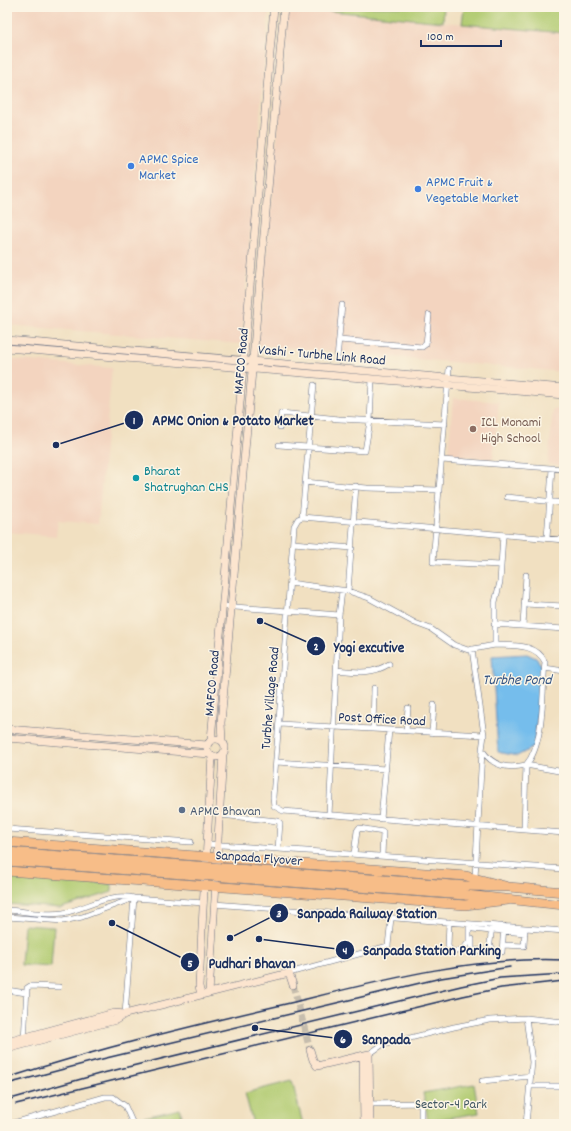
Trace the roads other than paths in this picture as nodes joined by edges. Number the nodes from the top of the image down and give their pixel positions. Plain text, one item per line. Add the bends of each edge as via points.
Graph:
1 (274, 7) edge
2 (284, 7) edge
3 (342, 305) dead end
4 (428, 315) dead end
5 (7, 340) edge
6 (339, 340) junction
7 (7, 348) edge
8 (120, 349) junction
9 (120, 358) junction
10 (337, 359) dead end
11 (244, 360) junction
12 (253, 361) junction
13 (243, 368) junction
14 (252, 369) junction
15 (449, 369) dead end
16 (372, 379) junction
17 (448, 382) junction
18 (314, 385) dead end
19 (564, 388) edge
20 (564, 395) edge
21 (311, 417) junction
22 (370, 420) junction
23 (445, 424) junction
24 (280, 427) dead end
25 (279, 445) dead end
26 (308, 447) junction
27 (442, 460) junction
28 (552, 469) junction
29 (564, 470) edge
30 (305, 482) junction
31 (356, 486) junction
32 (439, 490) junction
33 (508, 497) dead end
34 (551, 500) junction
35 (564, 503) edge
36 (302, 517) junction
37 (230, 518) junction
38 (239, 518) junction
39 (354, 522) junction
40 (436, 529) junction
41 (502, 534) junction
42 (547, 538) junction
43 (564, 540) edge
44 (293, 543) junction
45 (352, 548) junction
46 (501, 565) junction
47 (526, 575) dead end
48 (290, 583) junction
49 (348, 591) junction
50 (524, 604) junction
51 (222, 606) junction
52 (564, 606) edge
53 (231, 607) junction
54 (288, 611) junction
55 (222, 614) junction
56 (230, 615) junction
57 (339, 615) junction
58 (494, 624) junction
59 (523, 626) junction
60 (564, 629) edge
61 (495, 645) junction
62 (472, 649) junction
63 (389, 664) dead end
64 (545, 668) junction
65 (336, 670) junction
66 (564, 671) edge
67 (374, 688) dead end
68 (434, 705) dead end
69 (408, 708) dead end
70 (279, 724) junction
71 (334, 727) junction
72 (7, 729) edge
73 (372, 729) junction
74 (389, 730) junction
75 (406, 731) junction
76 (432, 732) junction
77 (484, 735) junction
78 (7, 738) edge
79 (222, 740) junction
80 (209, 743) junction
81 (482, 750) junction
82 (223, 754) junction
83 (211, 755) junction
84 (276, 762) junction
85 (526, 765) junction
86 (332, 766) junction
87 (386, 769) junction
88 (564, 772) edge
89 (329, 815) junction
90 (220, 816) junction
91 (381, 819) junction
92 (478, 826) junction
93 (7, 829) edge
94 (524, 830) junction
95 (564, 833) edge
96 (7, 842) edge
97 (190, 842) dead end
98 (207, 844) junction
99 (218, 844) junction
100 (278, 849) junction
101 (7, 852) edge
102 (162, 854) junction
103 (354, 854) junction
104 (382, 856) junction
105 (206, 857) junction
106 (217, 858) junction
107 (7, 861) edge
108 (476, 863) junction
109 (564, 869) edge
110 (7, 871) edge
111 (475, 878) junction
112 (160, 882) junction
113 (204, 885) junction
114 (216, 886) junction
115 (509, 887) junction
116 (466, 890) junction
117 (564, 892) edge
118 (134, 898) junction
119 (508, 900) junction
120 (204, 903) junction
121 (214, 904) junction
122 (564, 905) edge
123 (7, 910) edge
124 (7, 917) edge
125 (391, 918) junction
126 (449, 922) junction
127 (472, 926) junction
128 (492, 928) junction
129 (504, 929) junction
130 (525, 931) junction
131 (564, 931) edge
132 (502, 945) junction
133 (289, 973) junction
134 (293, 985) tunnel mouth
135 (59, 987) dead end
136 (7, 990) edge
137 (26, 993) junction
138 (209, 993) junction
139 (201, 995) junction
140 (125, 1014) junction
141 (526, 1018) junction
142 (564, 1022) edge
143 (24, 1041) junction
144 (7, 1042) edge
145 (7, 1049) edge
146 (310, 1050) tunnel mouth
147 (366, 1055) junction
148 (531, 1076) junction
149 (482, 1081) dead end
150 (529, 1086) junction
151 (564, 1086) edge
152 (367, 1104) junction
153 (131, 1123) edge
154 (10, 1124) edge
155 (364, 1124) edge
156 (370, 1124) edge
157 (421, 1124) edge
158 (526, 1124) edge

1 - 11 main road, MAFCO Road
2 - 12 main road, MAFCO Road
3 - 6 street
4 - 6 street via 426,344 422,347
5 - 8 main road, Vashi - Turbhe Link Road
6 - 10 street
7 - 9 main road, Vashi - Turbhe Link Road
8 - 9 street
8 - 11 main road, Vashi - Turbhe Link Road
9 - 13 main road, Vashi - Turbhe Link Road
11 - 12 main road, Vashi - Turbhe Link Road
11 - 13 main road, MAFCO Road
12 - 14 main road, MAFCO Road
12 - 17 main road, Vashi - Turbhe Link Road
13 - 14 main road, Vashi - Turbhe Link Road
13 - 37 main road, MAFCO Road
14 - 16 main road, Vashi - Turbhe Link Road
14 - 38 main road, MAFCO Road
15 - 17 street
16 - 17 main road, Vashi - Turbhe Link Road
16 - 22 street
17 - 19 main road, Vashi - Turbhe Link Road
17 - 20 main road, Vashi - Turbhe Link Road
17 - 23 street
18 - 21 street, Turbhe Village Road
21 - 22 street
21 - 24 street via 281,413
21 - 26 street, Turbhe Village Road
22 - 23 street
22 - 26 street via 365,451
23 - 27 street
25 - 26 street
26 - 30 street, Turbhe Village Road
27 - 28 street
27 - 32 street
28 - 29 street
28 - 34 street
30 - 31 street
30 - 36 street, Turbhe Village Road
31 - 32 street
31 - 39 street
32 - 40 street
33 - 34 street
34 - 35 street
34 - 42 street
36 - 39 street
36 - 44 street, Turbhe Village Road via 296,522
37 - 38 street
37 - 51 main road, MAFCO Road
38 - 53 main road, MAFCO Road
39 - 40 street
39 - 45 street
40 - 41 street
40 - 46 street via 433,562
41 - 42 street
41 - 46 street
42 - 43 street
44 - 45 street
44 - 48 street, Turbhe Village Road
45 - 49 street
46 - 58 street
47 - 50 street
48 - 49 street
48 - 54 street, Turbhe Village Road
49 - 57 street via 342,591
49 - 62 street via 369,598 431,629 454,645
50 - 52 street
50 - 59 street
51 - 53 street
51 - 55 main road, MAFCO Road
53 - 54 street
53 - 56 main road, MAFCO Road
54 - 57 street
54 - 70 street, Turbhe Village Road
55 - 56 street
55 - 80 main road, MAFCO Road
56 - 79 main road, MAFCO Road via 221,723
57 - 65 street
58 - 59 street
58 - 61 street
59 - 60 street
61 - 62 street
61 - 64 street via 536,650 542,655
62 - 77 street
63 - 65 street via 378,670 366,672
64 - 66 street
64 - 85 street via 539,738 533,757
65 - 71 street
67 - 73 street
68 - 76 street
69 - 75 street
70 - 71 street, Post Office Road
70 - 84 street, Turbhe Village Road
71 - 73 street, Post Office Road
71 - 86 street
72 - 80 main road
73 - 74 street, Post Office Road
74 - 75 street, Post Office Road
74 - 87 street
75 - 76 street, Post Office Road
76 - 77 street, Post Office Road
77 - 81 street
78 - 83 main road
79 - 80 main road via 217,738
79 - 82 main road via 226,749
80 - 83 main road
81 - 85 street via 490,761 497,765
81 - 92 street
82 - 83 main road via 218,757
82 - 90 main road
83 - 98 main road
84 - 86 street
84 - 89 street, Turbhe Village Road via 273,798 276,808 283,811
85 - 88 street
85 - 94 street
86 - 87 street
86 - 89 street
87 - 91 street
89 - 91 street, Turbhe Village Road
90 - 99 main road
90 - 100 street via 278,821
91 - 92 street, Turbhe Village Road
92 - 94 street, Turbhe Village Road
92 - 108 street
93 - 97 street
94 - 95 street, Turbhe Village Road
96 - 102 highway
98 - 99 street
98 - 105 main road
99 - 100 street
99 - 106 main road
100 - 103 street
101 - 116 highway, Sanpada Flyover, bridge
102 - 105 highway
102 - 112 highway
103 - 104 street
103 - 104 street via 359,828 383,832
104 - 108 street
105 - 106 highway
105 - 113 main road
106 - 111 highway
106 - 114 main road
107 - 116 highway, Sanpada Flyover, bridge
108 - 109 street
108 - 111 street
110 - 112 highway
111 - 115 highway
112 - 113 highway
113 - 114 highway
113 - 120 main road
114 - 119 highway via 465,905
114 - 121 main road
115 - 116 highway, Sanpada Flyover
115 - 117 highway
116 - 119 highway, Sanpada Flyover
118 - 120 street
118 - 123 street via 118,896 79,910 61,913
118 - 124 street via 82,917 63,921
118 - 140 street
119 - 122 highway
120 - 139 main road via 199,986
121 - 125 street
121 - 138 main road
125 - 126 street
125 - 133 street via 388,946
126 - 127 street
126 - 127 street via 448,946 451,951 461,951 468,944
127 - 128 street
127 - 128 street via 472,950 488,952
128 - 129 street
128 - 132 street via 492,950 502,952
129 - 130 street
129 - 132 street
130 - 131 street
130 - 132 street via 523,946
133 - 134 main road
133 - 138 main road
135 - 137 street via 30,986
136 - 137 street
137 - 143 street
138 - 139 main road
139 - 140 main road
140 - 143 main road via 114,1013
141 - 142 street
141 - 147 street via 490,1020 454,1027 382,1045
141 - 148 street via 532,1062
143 - 144 main road
143 - 145 main road
146 - 147 main road via 317,1066
147 - 152 main road
148 - 149 street
148 - 150 street
150 - 151 street
150 - 158 street
152 - 155 main road
152 - 156 main road
152 - 157 street via 421,1103
153 - 154 street via 124,1106 113,1097 105,1097

